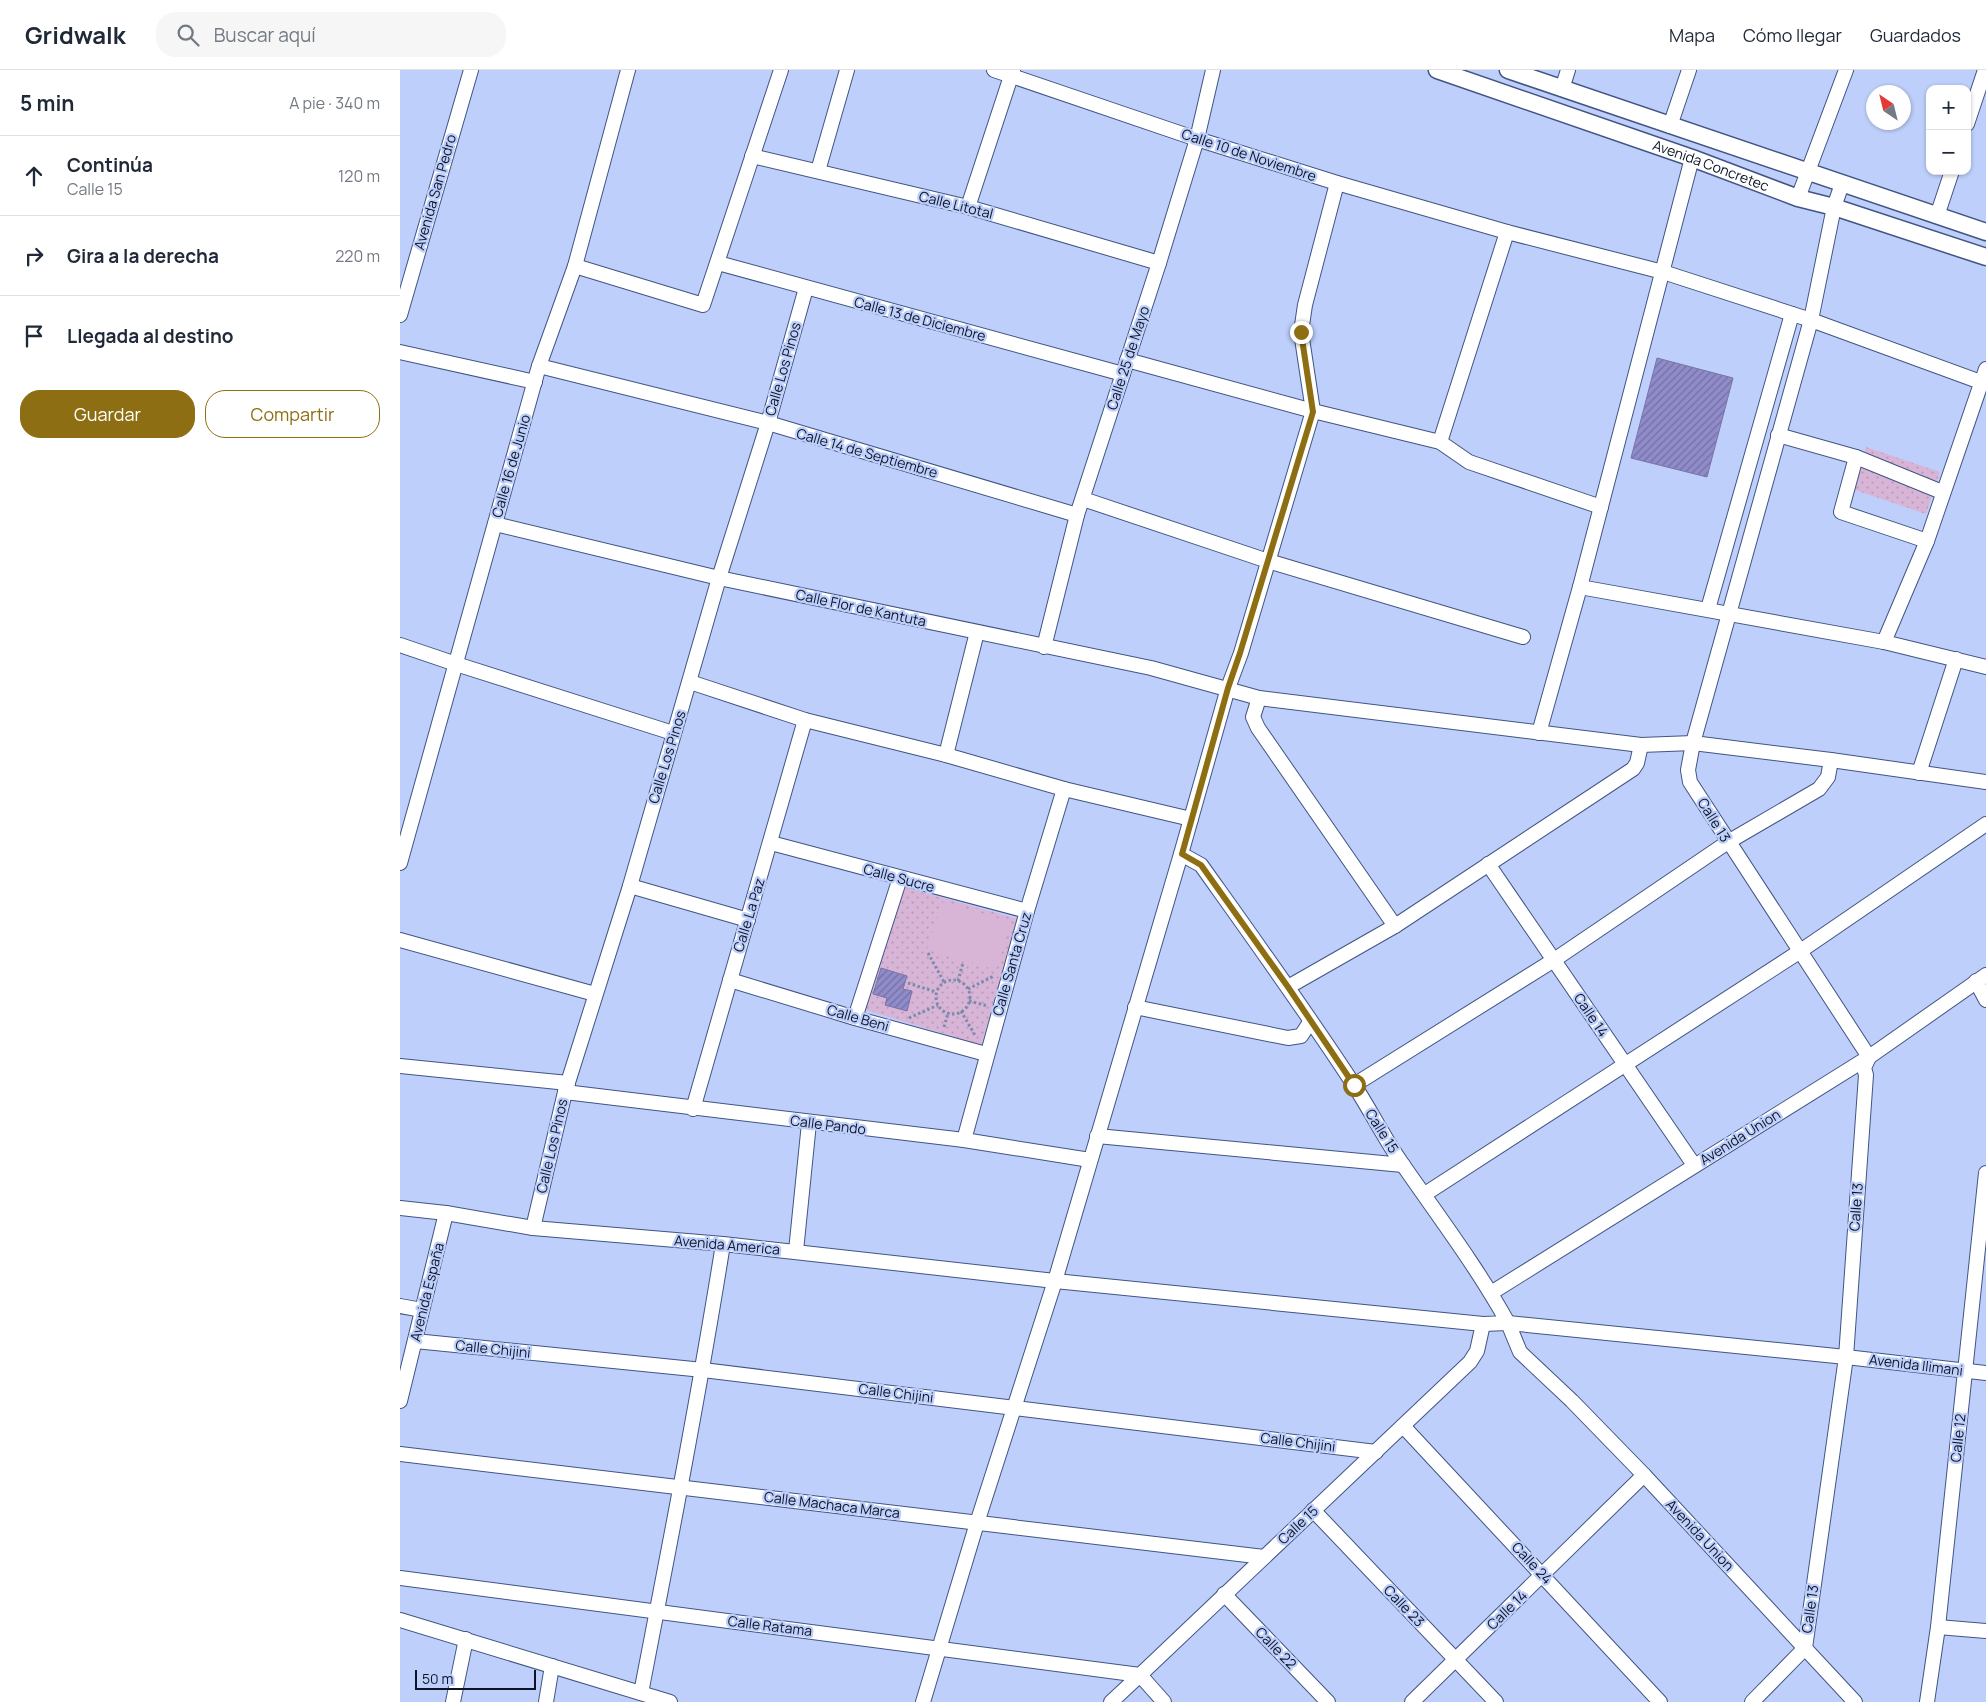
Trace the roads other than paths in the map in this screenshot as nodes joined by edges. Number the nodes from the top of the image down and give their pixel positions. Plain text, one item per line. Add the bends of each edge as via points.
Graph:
1 (471, 70) edge
2 (628, 70) edge
3 (781, 70) edge
4 (847, 70) edge
5 (994, 70) edge
6 (1213, 70) edge
7 (1436, 70) edge
8 (1508, 70) edge
9 (1568, 70) edge
10 (1689, 70) edge
11 (1846, 70) edge
12 (1985, 70) edge
13 (1012, 73) edge
14 (1562, 89) junction
15 (1971, 112) edge
16 (1670, 126) junction
17 (1197, 139) junction
18 (752, 156) junction
19 (1692, 158) junction
20 (818, 171) junction
21 (1809, 172) junction
22 (1951, 175) edge
23 (1337, 183) junction
24 (1842, 184) junction
25 (1798, 198) junction
26 (968, 207) junction
27 (1834, 207) junction
28 (1937, 216) junction
29 (1507, 232) junction
30 (1986, 232) edge
31 (1986, 257) edge
32 (718, 262) junction
33 (1159, 263) junction
34 (575, 266) junction
35 (1663, 272) junction
36 (806, 288) junction
37 (1792, 314) junction
38 (400, 315) edge
39 (1811, 320) junction
40 (400, 352) edge
41 (1127, 360) junction
42 (539, 366) junction
43 (1123, 374) junction
44 (1985, 379) edge
45 (535, 382) junction
46 (1313, 412) junction
47 (768, 423) junction
48 (1778, 435) junction
49 (1440, 442) junction
50 (1856, 458) junction
51 (1942, 492) junction
52 (1082, 499) junction
53 (1601, 507) junction
54 (1077, 515) junction
55 (495, 524) junction
56 (1927, 541) junction
57 (1268, 561) junction
58 (719, 578) junction
59 (1580, 587) junction
60 (1708, 609) junction
61 (1728, 612) junction
62 (977, 632) junction
63 (1523, 637) dead end
64 (1884, 642) junction
65 (400, 645) edge
66 (1044, 647) junction
67 (1956, 659) junction
68 (456, 664) junction
69 (1986, 667) edge
70 (690, 682) junction
71 (1228, 688) junction
72 (1259, 698) junction
73 (806, 720) junction
74 (673, 733) junction
75 (1539, 733) junction
76 (1693, 743) junction
77 (1641, 745) junction
78 (946, 755) junction
79 (1831, 760) junction
80 (1918, 773) junction
81 (1986, 782) edge
82 (1064, 789) junction
83 (1191, 819) junction
84 (1986, 824) edge
85 (1728, 842) junction
86 (771, 843) junction
87 (1182, 854) junction
88 (400, 863) edge
89 (1488, 864) junction
90 (900, 878) junction
91 (630, 886) junction
92 (1027, 911) junction
93 (748, 920) junction
94 (1395, 926) junction
95 (400, 940) edge
96 (1799, 952) junction
97 (1554, 960) junction
98 (1981, 978) edge
99 (730, 980) junction
100 (1288, 987) junction
101 (595, 994) junction
102 (1986, 1000) edge
103 (1135, 1007) junction
104 (855, 1018) junction
105 (1310, 1022) junction
106 (986, 1054) junction
107 (1869, 1057) junction
108 (1625, 1064) junction
109 (400, 1066) edge
110 (1354, 1085) junction
111 (566, 1088) junction
112 (693, 1109) junction
113 (809, 1123) junction
114 (1098, 1136) junction
115 (964, 1140) junction
116 (1090, 1160) junction
117 (1403, 1165) junction
118 (1694, 1165) junction
119 (1986, 1173) edge
120 (1425, 1194) junction
121 (400, 1208) edge
122 (446, 1213) junction
123 (533, 1228) junction
124 (723, 1244) junction
125 (796, 1251) junction
126 (1055, 1281) junction
127 (1491, 1293) junction
128 (400, 1306) edge
129 (422, 1310) junction
130 (1508, 1322) junction
131 (1483, 1324) junction
132 (415, 1341) junction
133 (1846, 1357) junction
134 (703, 1370) junction
135 (1965, 1371) junction
136 (1986, 1373) edge
137 (400, 1401) edge
138 (1015, 1407) junction
139 (1403, 1426) junction
140 (1376, 1452) junction
141 (400, 1454) edge
142 (1644, 1475) junction
143 (679, 1487) junction
144 (1313, 1510) junction
145 (977, 1522) junction
146 (1264, 1557) junction
147 (1543, 1574) junction
148 (400, 1578) edge
149 (1224, 1594) junction
150 (657, 1612) junction
151 (400, 1620) edge
152 (1938, 1627) junction
153 (1986, 1631) edge
154 (466, 1639) junction
155 (1805, 1648) junction
156 (940, 1649) junction
157 (1455, 1660) junction
158 (552, 1666) junction
159 (1140, 1675) junction
160 (641, 1693) junction
161 (453, 1702) edge
162 (546, 1702) edge
163 (670, 1702) edge
164 (923, 1702) edge
165 (1111, 1702) edge
166 (1164, 1702) edge
167 (1328, 1702) edge
168 (1412, 1702) edge
169 (1496, 1702) edge
170 (1660, 1702) edge
171 (1752, 1702) edge
172 (1855, 1702) edge
173 (1927, 1702) edge

1 - 38 street, Avenida San Pedro
2 - 34 street, Calle 16 de Junio
3 - 18 street
4 - 20 street
5 - 13 street, Calle 10 de Noviembre
6 - 17 street, Calle 25 de Mayo
7 - 19 street, Avenida Concretec
8 - 14 street, Avenida Concretec
9 - 14 street
10 - 16 street
11 - 21 street
12 - 15 street
13 - 17 street, Calle 10 de Noviembre
13 - 26 street
14 - 16 street, Avenida Concretec
16 - 21 street, Avenida Concretec
17 - 23 street, Calle 10 de Noviembre
17 - 33 street, Calle 25 de Mayo
18 - 20 street, Calle Litotal
18 - 32 street
19 - 25 street, Avenida Concretec
19 - 35 street
20 - 26 street, Calle Litotal
21 - 24 street, Avenida Concretec
21 - 25 street
22 - 28 street
23 - 29 street, Calle 10 de Noviembre
23 - 46 street via 1301,332
24 - 27 street, Calle 13
24 - 28 street, Avenida Concretec
25 - 27 street, Avenida Concretec
26 - 33 street, Calle Litotal
27 - 31 street, Avenida Concretec
27 - 39 street, Calle 13
28 - 30 street, Avenida Concretec
29 - 35 street, Calle 10 de Noviembre
29 - 49 street
32 - 34 street via 703,306
32 - 36 street, Calle 13 de Diciembre
33 - 41 street, Calle 25 de Mayo
34 - 42 street, Calle 16 de Junio
35 - 37 street, Calle 10 de Noviembre
35 - 53 street
36 - 43 street, Calle 13 de Diciembre
36 - 47 street, Calle Los Pinos
37 - 39 street, Calle 10 de Noviembre
37 - 60 street
39 - 44 street, Calle 10 de Noviembre
39 - 48 street, Calle 13
40 - 45 street
41 - 43 street, Calle 25 de Mayo
41 - 46 street
42 - 45 street, Calle 16 de Junio
42 - 47 street, Calle 14 de Septiembre
43 - 52 street, Calle 25 de Mayo
44 - 51 street
45 - 55 street, Calle 16 de Junio
46 - 49 street
46 - 57 street
47 - 54 street, Calle 14 de Septiembre
47 - 58 street, Calle Los Pinos
48 - 50 street
48 - 61 street, Calle 13
49 - 53 street via 1469,462
50 - 51 street
50 - 56 street via 1841,512
51 - 56 street
52 - 54 street, Calle 25 de Mayo
52 - 57 street
53 - 59 street
54 - 66 street, Calle 25 de Mayo
55 - 58 street, Calle Flor de Kantuta
55 - 68 street, Calle 16 de Junio
56 - 64 street
57 - 63 street
57 - 71 street
58 - 62 street, Calle Flor de Kantuta
58 - 70 street, Calle Los Pinos
59 - 60 street
59 - 75 street
60 - 61 street
61 - 64 street
61 - 76 street, Calle 13
62 - 66 street, Calle Flor de Kantuta
62 - 78 street
64 - 67 street
65 - 68 street
66 - 71 street, Calle Flor de Kantuta via 1151,668
67 - 69 street
67 - 80 street
68 - 74 street
68 - 88 street, Calle 16 de Junio
70 - 73 street
70 - 74 street, Calle Los Pinos
71 - 72 street, Calle Flor de Kantuta
71 - 83 street
72 - 75 street, Calle Flor de Kantuta
72 - 94 street via 1253,717 1258,728
73 - 78 street
73 - 86 street, Calle La Paz
74 - 91 street, Calle Los Pinos
75 - 77 street, Calle Flor de Kantuta
76 - 77 street, Calle Flor de Kantuta
76 - 79 street, Calle Flor de Kantuta
76 - 85 street, Calle 13 via 1688,770 1690,782
77 - 89 street via 1633,769
78 - 82 street
79 - 80 street, Calle Flor de Kantuta
79 - 85 street via 1828,777 1818,789
80 - 81 street, Calle Flor de Kantuta
82 - 83 street
82 - 92 street, Calle Santa Cruz
83 - 87 street
84 - 96 street
85 - 96 street, Calle 13
85 - 97 street
86 - 90 street, Calle Sucre
86 - 93 street, Calle La Paz
87 - 100 street, Calle 15 via 1201,865
87 - 103 street
89 - 94 street
89 - 97 street, Calle 14
90 - 92 street, Calle Sucre
90 - 104 street
91 - 93 street
91 - 101 street, Calle Los Pinos
92 - 106 street, Calle Santa Cruz
93 - 99 street, Calle La Paz
94 - 100 street
95 - 101 street
96 - 107 street, Calle 13
96 - 108 street
97 - 108 street, Calle 14
97 - 110 street
98 - 102 street
98 - 107 street, Avenida Union
99 - 104 street, Calle Beni
99 - 112 street, Calle La Paz
100 - 105 street, Calle 15
101 - 111 street, Calle Los Pinos
103 - 105 street via 1288,1038 1301,1036
103 - 114 street
104 - 106 street, Calle Beni
105 - 110 street, Calle 15
106 - 115 street, Calle Santa Cruz
107 - 118 street, Avenida Union
107 - 133 street, Calle 13 via 1864,1068
108 - 118 street, Calle 14
108 - 120 street
109 - 111 street, Calle Pando
110 - 117 street, Calle 15
111 - 112 street, Calle Pando
111 - 123 street, Calle Los Pinos
112 - 113 street, Calle Pando
113 - 115 street, Calle Pando
113 - 125 street
114 - 116 street
114 - 117 street
115 - 116 street, Calle Pando
116 - 126 street
117 - 120 street, Calle 15
118 - 127 street, Avenida Union
119 - 135 street, Calle 12
120 - 127 street, Calle 15
121 - 122 street, Avenida America
122 - 123 street, Avenida America
122 - 129 street, Avenida España
123 - 124 street, Avenida America
124 - 125 street, Avenida America
124 - 134 street
125 - 126 street, Avenida America
126 - 131 street, Avenida America
126 - 138 street
127 - 130 street, Calle 15
128 - 129 street
129 - 132 street, Avenida España
130 - 131 street, Avenida Ilimani
130 - 133 street, Avenida Ilimani
130 - 142 street, Avenida Union via 1520,1352
131 - 139 street, Calle 15 via 1477,1351 1470,1362
132 - 134 street, Calle Chijini
132 - 137 street, Avenida España
133 - 135 street, Avenida Ilimani
133 - 155 street, Calle 13
134 - 138 street, Calle Chijini
134 - 143 street
135 - 136 street, Avenida Ilimani
135 - 152 street, Calle 12
138 - 140 street, Calle Chijini
138 - 145 street
139 - 140 street, Calle 15
139 - 147 street, Calle 24
140 - 144 street, Calle 15
141 - 143 street, Calle Machaca Marca
142 - 147 street, Calle 14
142 - 155 street, Avenida Union
143 - 145 street, Calle Machaca Marca
143 - 150 street
144 - 146 street, Calle 15
144 - 157 street, Calle 23
145 - 146 street, Calle Machaca Marca
145 - 156 street
146 - 149 street, Calle 15
147 - 157 street, Calle 14
147 - 170 street, Calle 24
148 - 150 street, Calle Ratama
149 - 159 street, Calle 15
149 - 167 street, Calle 22
150 - 156 street, Calle Ratama
150 - 160 street
151 - 154 street
152 - 153 street
152 - 173 street, Calle 12
154 - 158 street
154 - 161 street
155 - 171 street, Calle 13
155 - 172 street, Avenida Union
156 - 159 street, Calle Ratama
156 - 164 street
157 - 168 street, Calle 14
157 - 169 street, Calle 23
158 - 160 street
158 - 162 street
159 - 165 street, Calle 15
159 - 166 street
160 - 163 street

